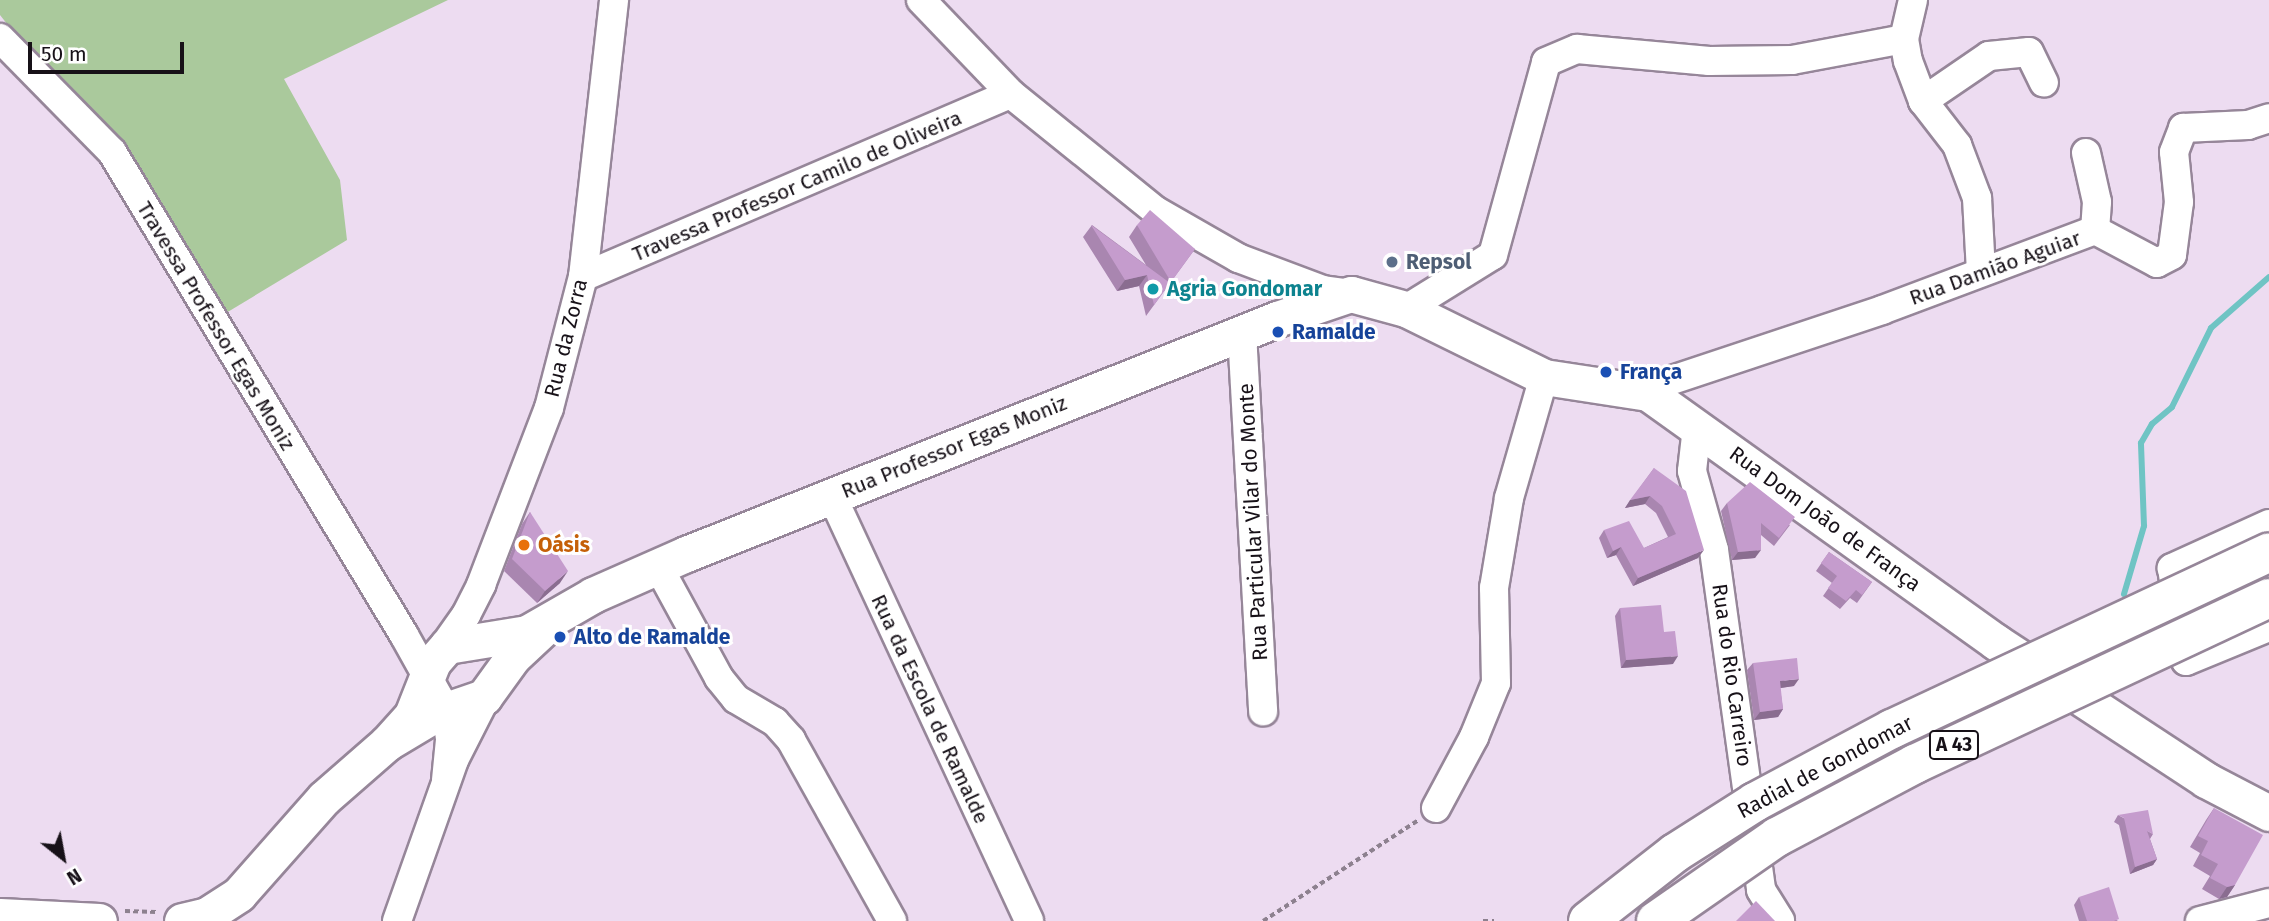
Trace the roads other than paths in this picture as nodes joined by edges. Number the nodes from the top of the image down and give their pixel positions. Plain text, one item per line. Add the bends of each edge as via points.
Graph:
1 (614, 0) edge
2 (921, 0) edge
3 (1913, 0) edge
4 (0, 38) edge
5 (1904, 39) junction
6 (2044, 83) dead end
7 (1011, 94) junction
8 (1923, 102) junction
9 (2269, 118) edge
10 (2086, 153) dead end
11 (2095, 230) junction
12 (1981, 272) junction
13 (583, 277) junction
14 (1351, 294) junction
15 (1406, 309) junction
16 (1242, 333) junction
17 (1544, 377) junction
18 (1648, 393) junction
19 (1698, 427) junction
20 (832, 496) junction
21 (2269, 524) edge
22 (2269, 552) edge
23 (658, 566) junction
24 (2269, 598) edge
25 (564, 614) junction
26 (2269, 627) edge
27 (442, 666) junction
28 (1263, 711) dead end
29 (387, 743) junction
30 (446, 780) junction
31 (1436, 808) road end
32 (2269, 813) edge
33 (2269, 904) edge
34 (0, 916) edge
35 (99, 921) edge
36 (182, 921) edge
37 (397, 921) edge
38 (892, 921) edge
39 (1029, 921) edge
40 (1588, 921) edge
41 (1656, 921) edge
42 (1780, 921) edge
43 (2200, 921) edge

1 - 13 street, Rua da Zorra
2 - 7 street
3 - 5 street
4 - 27 street, Travessa Professor Egas Moniz via 112,152
5 - 8 street
5 - 15 street via 1792,60 1709,61 1577,49 1546,62 1493,256
6 - 8 street via 2029,52 1989,56
7 - 13 street, Travessa Professor Camilo de Oliveira
7 - 14 street via 1187,232 1287,277
8 - 12 street via 1957,145 1977,198
9 - 11 street, Rua Damião Aguiar via 2248,125 2183,128 2174,152 2179,202 2172,255 2157,263
10 - 11 street via 2097,202
11 - 12 street, Rua Damião Aguiar
12 - 18 street, Rua Damião Aguiar via 1797,340 1669,381
13 - 27 street, Rua da Zorra via 549,408 481,585
14 - 15 main road, Rua Dom João de França
14 - 16 main road, Rua Professor Egas Moniz
15 - 17 main road, Rua Dom João de França
16 - 20 main road, Rua Professor Egas Moniz
16 - 28 street, Rua Particular Vilar do Monte
17 - 18 main road, Rua Dom João de França
17 - 31 street via 1509,498 1494,588 1496,683 1474,737
18 - 19 main road, Rua Dom João de França
19 - 32 main road, Rua Dom João de França via 1996,642 2206,780
19 - 42 street, Rua do Rio Carreiro via 1692,471 1718,574 1761,890
20 - 23 main road, Rua Professor Egas Moniz
20 - 39 street, Rua da Escola de Ramalde
21 - 26 street via 2172,568 2186,661
22 - 40 highway, Radial de Gondomar / A 43, bridge via 1892,729 1755,802 1675,853
23 - 25 main road, Rua Professor Egas Moniz via 593,595
23 - 38 street via 719,678 736,699 775,722 791,740
24 - 41 highway, Radial de Gondomar / A 43, bridge via 1914,764 1777,838
25 - 27 main road, Rua Professor Egas Moniz
25 - 27 main road, Rua Professor Egas Moniz via 519,650
27 - 29 main road, Rua Professor Egas Moniz
27 - 30 street, Rua da Zorra
27 - 30 street via 450,740
29 - 30 street via 406,739 431,746 444,764
29 - 36 main road, Rua Professor Egas Moniz via 271,852 239,894 207,915
30 - 37 street
33 - 43 street
34 - 35 main road

